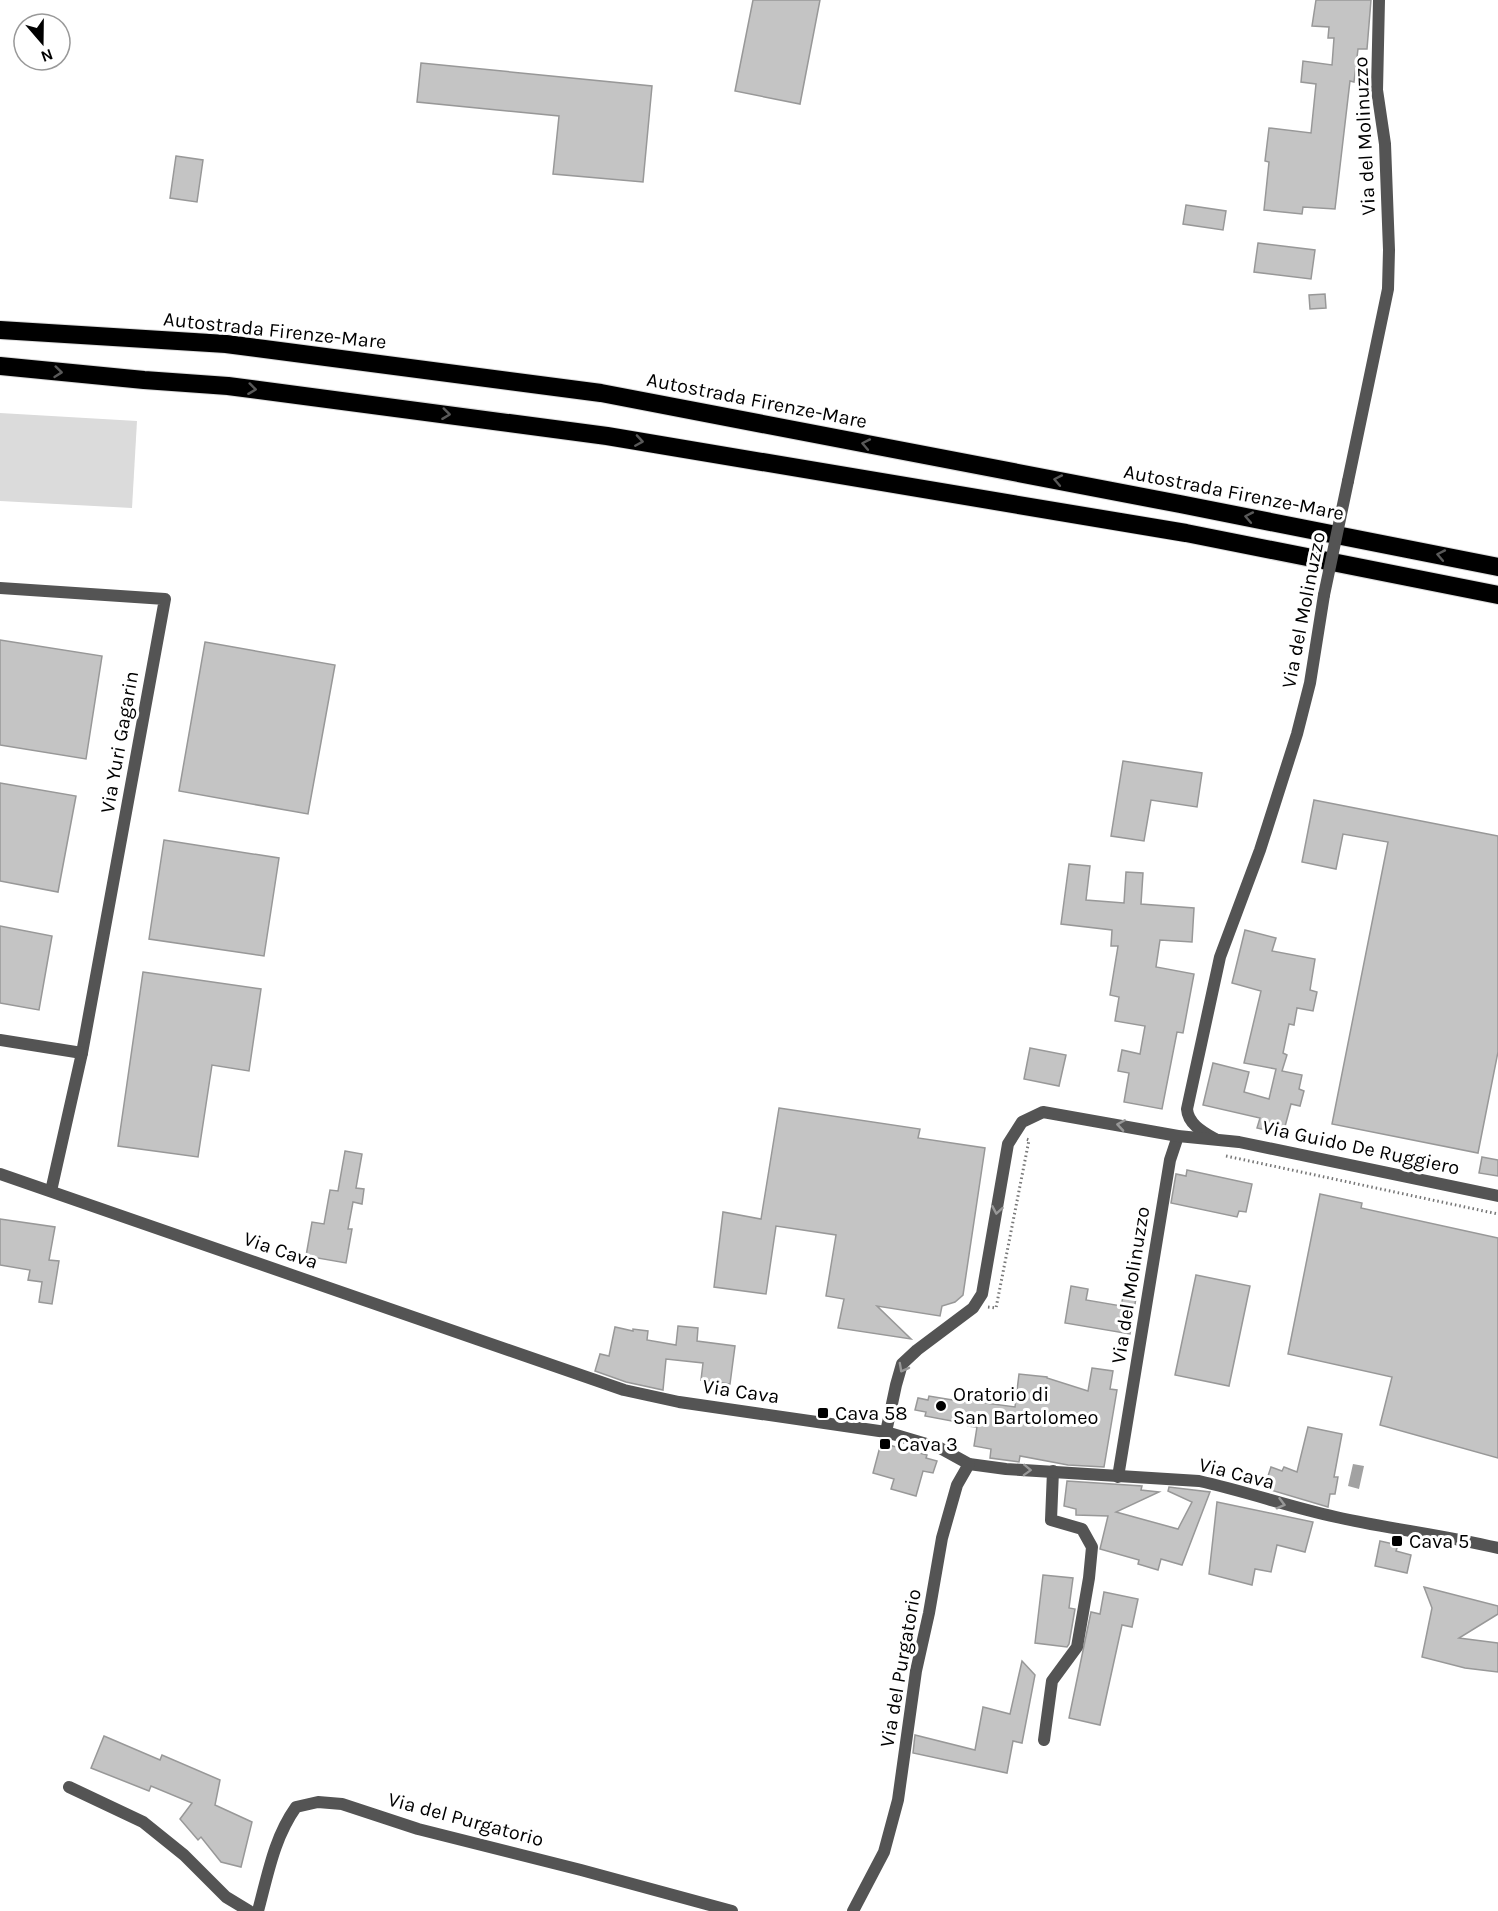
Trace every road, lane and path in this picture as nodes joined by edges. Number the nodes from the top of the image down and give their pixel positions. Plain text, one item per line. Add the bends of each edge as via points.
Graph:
1 (1379, 0) edge
2 (0, 330) edge
3 (0, 366) edge
4 (1498, 567) edge
5 (0, 588) edge
6 (1498, 596) edge
7 (0, 1040) edge
8 (82, 1053) junction
9 (1187, 1108) joint
10 (1178, 1136) junction
11 (1021, 1138) dead end
12 (1215, 1138) junction
13 (1225, 1156) dead end
14 (0, 1174) edge
15 (51, 1191) junction
16 (1498, 1196) edge
17 (1498, 1214) edge
18 (984, 1307) dead end
19 (886, 1432) junction
20 (969, 1464) junction
21 (1053, 1471) junction
22 (1118, 1477) junction
23 (1498, 1548) edge
24 (1044, 1740) dead end
25 (69, 1787) dead end
26 (249, 1911) edge
27 (258, 1911) edge
28 (732, 1911) edge
29 (854, 1911) edge

1 - 9 street, Via del Molinuzzo, bridge via 1377,90 1385,144 1388,289 1324,595 1310,683 1260,850 1220,957
4 -> 2 highway, Autostrada Firenze-Mare via 601,393 226,344
3 -> 6 highway via 228,386 607,436 1186,533
5 - 8 street, Via Yuri Gagarin via 165,599
7 - 8 street
8 - 15 street, Via Yuri Gagarin
9 - 12 street, Via Guido De Ruggiero via 1191,1120
10 - 12 street, Via Guido De Ruggiero
10 -> 19 street, Via Guido De Ruggiero via 1043,1112 1022,1122 1008,1144 982,1294 973,1308 902,1364
10 - 22 street, Via del Molinuzzo via 1170,1160
11 - 18 path via 1029,1140 996,1308
12 - 16 street, Via Guido De Ruggiero
13 - 17 path
14 - 15 street, Via Cava
15 - 19 street, Via Cava via 624,1390 679,1402
19 - 20 street, Via Cava via 940,1448
20 -> 21 street, Via Cava
20 - 29 street, Via del Purgatorio via 957,1485 942,1538 916,1671 898,1800 884,1852
21 - 22 street, Via Cava
21 - 24 street via 1052,1520 1082,1529 1092,1547 1077,1647 1052,1681
22 -> 23 street, Via Cava via 1199,1481 1339,1518
25 - 26 street via 143,1822 184,1855 226,1897
27 - 28 street, Via del Purgatorio via 284,1824 296,1807 318,1802 342,1804 418,1829

